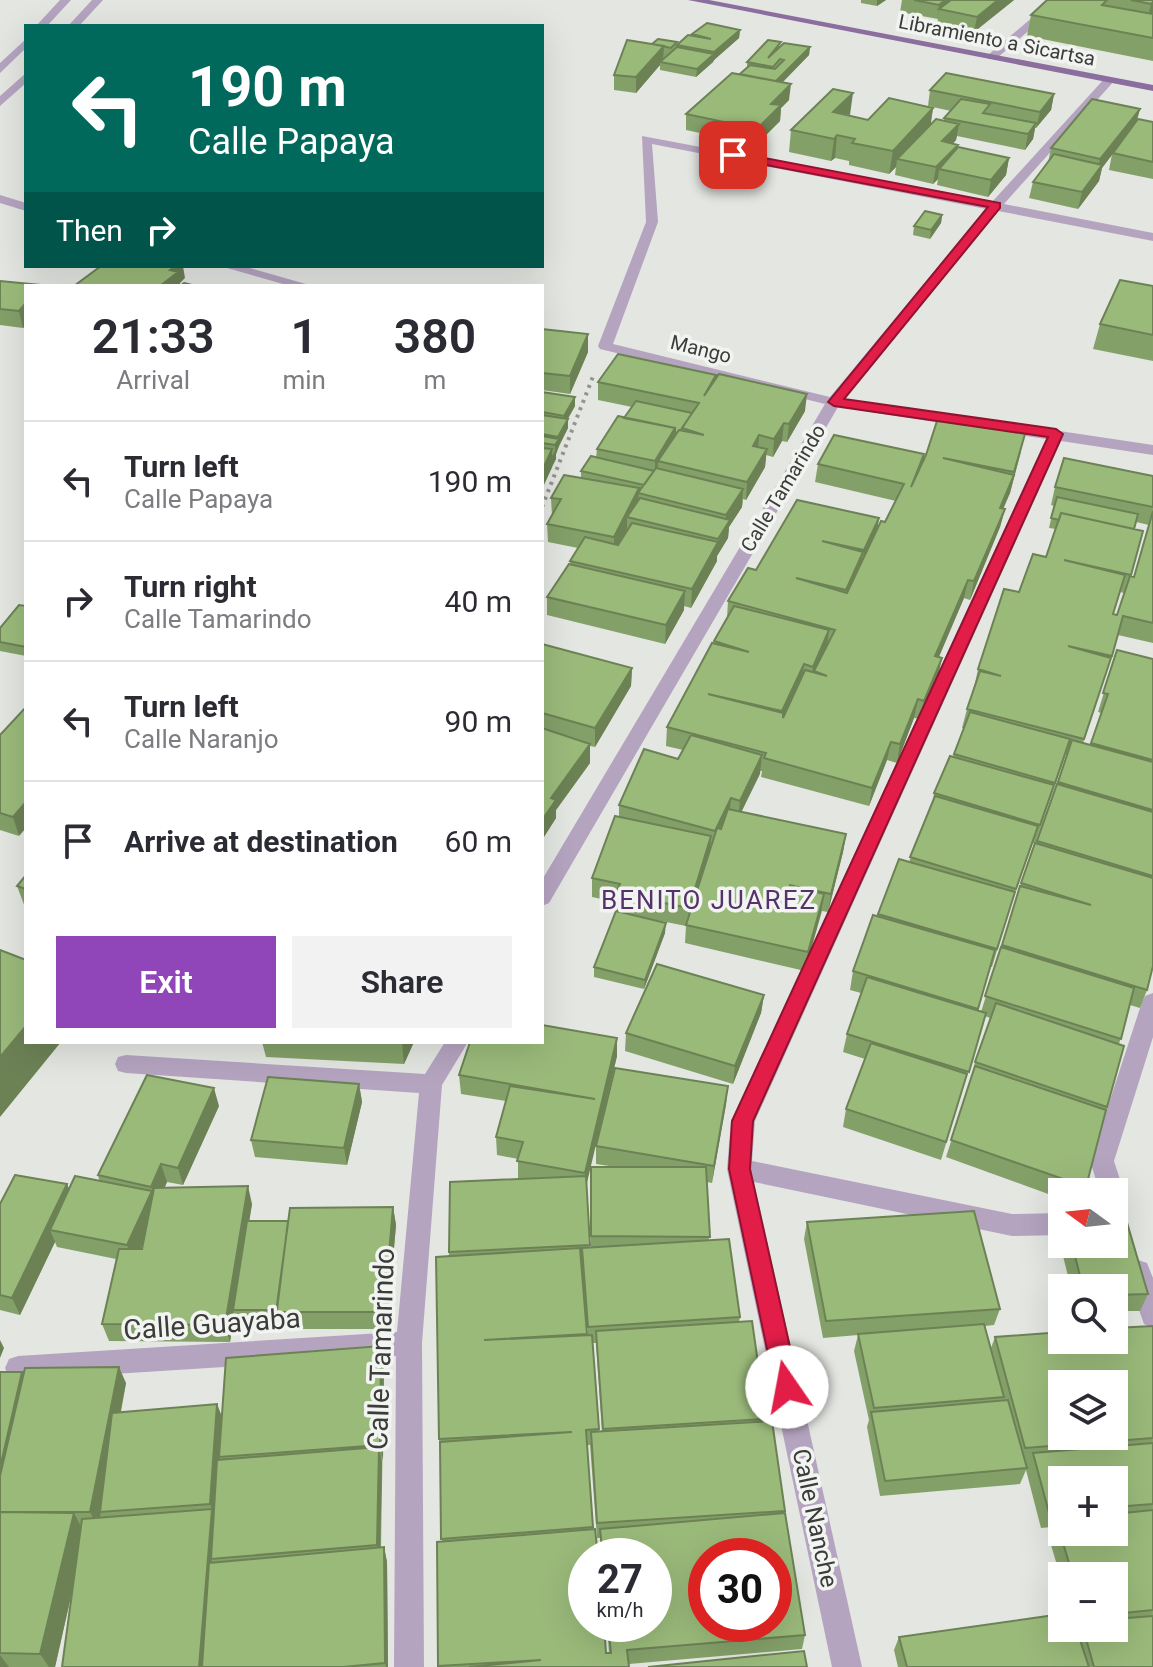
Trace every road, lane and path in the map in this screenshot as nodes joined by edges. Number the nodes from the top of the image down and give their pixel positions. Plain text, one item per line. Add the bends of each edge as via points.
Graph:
1 (66, 0) edge
2 (98, 0) edge
3 (693, 0) edge
4 (1059, 0) edge
5 (43, 24) edge
6 (75, 24) edge
7 (24, 44) edge
8 (992, 57) junction
9 (0, 70) edge
10 (24, 78) edge
11 (1109, 80) junction
12 (1153, 88) edge
13 (0, 103) edge
14 (0, 199) edge
15 (996, 205) junction
16 (24, 206) edge
17 (1153, 237) edge
18 (235, 268) edge
19 (298, 284) edge
20 (605, 346) junction
21 (834, 402) junction
22 (1056, 434) junction
23 (1153, 450) edge
24 (544, 502) edge
25 (544, 895) edge
26 (1153, 1002) edge
27 (456, 1044) edge
28 (126, 1064) dead end
29 (431, 1084) junction
30 (739, 1169) junction
31 (1108, 1178) edge
32 (1048, 1224) edge
33 (1131, 1249) edge
34 (1153, 1316) edge
35 (409, 1343) junction
36 (18, 1368) edge
37 (409, 1667) edge
38 (847, 1667) edge

1 - 5 street
2 - 6 street
3 - 8 main road, Libramiento a Sicartsa
4 - 8 street
7 - 9 street
8 - 11 main road, Libramiento a Sicartsa
10 - 13 street
11 - 12 main road, Libramiento a Sicartsa
11 - 15 street, Calle Tamarindo
14 - 16 street
15 - 17 street
15 - 20 street via 646,139 652,222
15 - 21 street, Calle Tamarindo
18 - 19 street
20 - 21 street, Mango
20 - 24 path
21 - 22 street, Mango
21 - 25 street, Calle Tamarindo
22 - 23 street, Mango
22 - 30 street, Calle Nanche via 743,1121
26 - 31 street via 1102,1161
27 - 29 street, Calle Tamarindo
28 - 29 street
29 - 35 street, Calle Tamarindo
30 - 32 street via 1012,1225
30 - 38 street, Calle Nanche
33 - 34 street
35 - 36 street, Calle Guayaba
35 - 37 street, Calle Tamarindo

